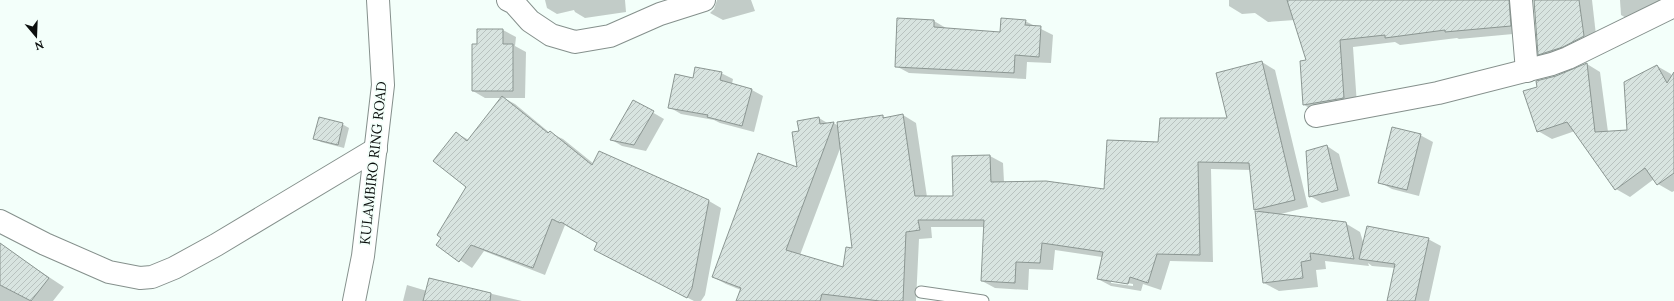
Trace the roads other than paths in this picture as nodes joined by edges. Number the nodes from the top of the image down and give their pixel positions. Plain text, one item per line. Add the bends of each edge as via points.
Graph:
1 (378, 0) edge
2 (508, 0) edge
3 (704, 0) edge
4 (1521, 0) edge
5 (1674, 6) edge
6 (1527, 70) junction
7 (1316, 116) dead end
8 (376, 149) junction
9 (0, 221) edge
10 (921, 292) dead end
11 (354, 301) edge
12 (983, 301) edge

1 - 8 street, KULAMBIRO RING ROAD via 384,86
2 - 3 street via 530,21 551,35 575,42 610,36 660,14
4 - 6 street
5 - 6 street via 1568,58
6 - 7 street via 1438,93
8 - 9 street via 174,268 152,277 140,278 109,272
8 - 11 street, KULAMBIRO RING ROAD via 363,256
10 - 12 lane

